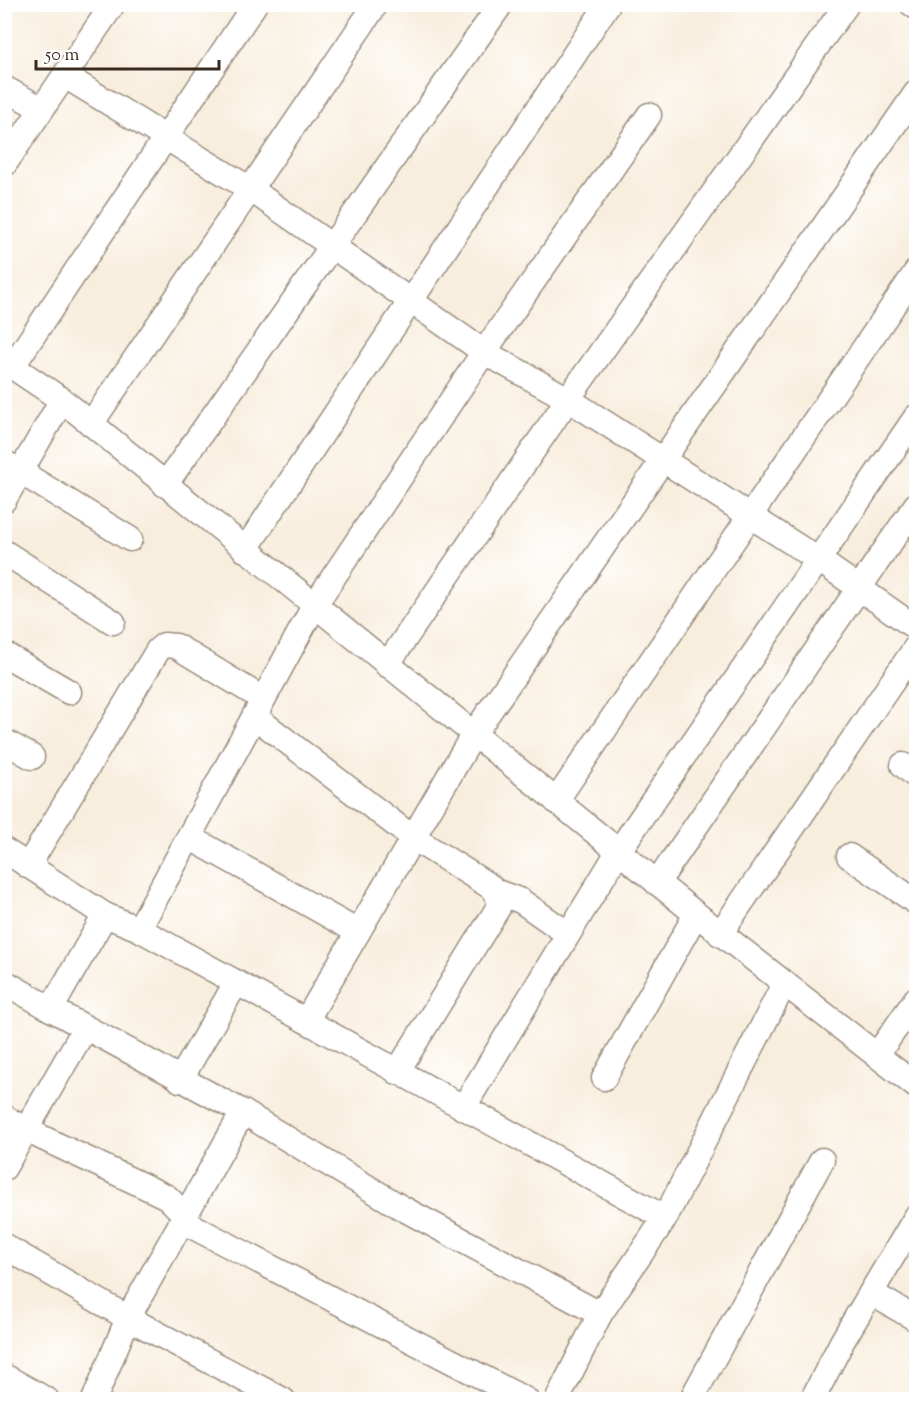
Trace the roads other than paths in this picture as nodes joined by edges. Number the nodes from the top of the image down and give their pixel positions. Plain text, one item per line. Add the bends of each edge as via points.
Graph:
1 (255, 4) edge
2 (376, 4) edge
3 (501, 4) edge
4 (608, 4) edge
5 (847, 4) edge
6 (912, 4) edge
7 (916, 7) edge
8 (101, 8) edge
9 (65, 76) junction
10 (4, 88) edge
11 (916, 93) edge
12 (42, 109) junction
13 (649, 114) dead end
14 (165, 138) junction
15 (4, 165) edge
16 (250, 189) junction
17 (333, 245) junction
18 (916, 272) edge
19 (410, 302) junction
20 (484, 352) junction
21 (8, 364) edge
22 (568, 399) junction
23 (62, 400) junction
24 (916, 417) edge
25 (91, 424) junction
26 (663, 460) junction
27 (13, 467) edge
28 (165, 485) junction
29 (4, 500) edge
30 (916, 505) edge
31 (750, 516) junction
32 (130, 539) dead end
33 (245, 550) junction
34 (4, 552) edge
35 (819, 560) junction
36 (859, 588) junction
37 (314, 606) junction
38 (113, 622) dead end
39 (916, 628) edge
40 (916, 647) edge
41 (4, 654) edge
42 (387, 665) junction
43 (69, 693) dead end
44 (259, 708) junction
45 (473, 735) junction
46 (4, 741) edge
47 (32, 757) dead end
48 (556, 801) junction
49 (189, 837) junction
50 (413, 838) junction
51 (4, 850) edge
52 (618, 852) junction
53 (849, 856) dead end
54 (28, 866) junction
55 (657, 883) junction
56 (496, 892) junction
57 (916, 902) edge
58 (696, 914) junction
59 (105, 915) junction
60 (139, 929) junction
61 (358, 932) junction
62 (568, 934) junction
63 (720, 934) junction
64 (4, 982) edge
65 (236, 983) junction
66 (784, 984) junction
67 (916, 999) edge
68 (51, 1009) junction
69 (306, 1021) junction
70 (85, 1028) junction
71 (877, 1055) junction
72 (397, 1072) junction
73 (604, 1078) dead end
74 (180, 1080) junction
75 (916, 1086) edge
76 (463, 1108) junction
77 (243, 1112) junction
78 (4, 1117) edge
79 (28, 1131) junction
80 (822, 1160) dead end
81 (4, 1168) edge
82 (916, 1217) edge
83 (183, 1218) junction
84 (664, 1218) junction
85 (4, 1246) edge
86 (871, 1293) junction
87 (600, 1314) junction
88 (128, 1318) junction
89 (916, 1319) edge
90 (4, 1377) edge
91 (47, 1400) edge
92 (94, 1400) edge
93 (283, 1400) edge
94 (526, 1400) edge
95 (557, 1400) edge
96 (691, 1400) edge
97 (812, 1400) edge

1 - 14 street
2 - 16 street
3 - 17 street
4 - 19 street
5 - 22 street
6 - 7 street
8 - 9 street
9 - 12 street
9 - 14 street
10 - 12 street
11 - 26 street
12 - 15 street
13 - 20 street
14 - 16 street
14 - 21 street
16 - 17 street
16 - 25 street
17 - 19 street
17 - 28 street
18 - 31 street
19 - 20 street
19 - 33 street
20 - 22 street
20 - 37 street
21 - 23 street
22 - 26 street
22 - 42 street
23 - 25 street
23 - 27 street
24 - 35 street
25 - 28 street
26 - 31 street
26 - 45 street
27 - 29 street
27 - 32 street
28 - 33 street
30 - 36 street
31 - 35 street
31 - 48 street
33 - 37 street
34 - 38 street
35 - 36 street
35 - 52 street
36 - 39 street
36 - 55 street
37 - 42 street
37 - 44 street
40 - 63 street
41 - 43 street
42 - 45 street
44 - 49 street
44 - 50 street
44 - 54 street via 176,646 164,645
45 - 48 street
45 - 50 street
46 - 47 street
48 - 52 street
49 - 60 street
49 - 61 street
50 - 56 street
50 - 61 street
51 - 54 street
52 - 55 street
52 - 62 street
53 - 57 street
54 - 59 street
55 - 58 street
56 - 62 street via 521,901
56 - 72 street via 500,899 498,908
58 - 63 street
58 - 73 street
59 - 60 street
59 - 68 street
60 - 65 street
61 - 69 street
62 - 76 street
63 - 66 street
64 - 68 street
65 - 69 street
65 - 74 street
66 - 71 street
66 - 84 street
67 - 71 street
68 - 70 street
69 - 72 street
70 - 74 street
70 - 79 street
71 - 75 street
72 - 76 street
74 - 77 street
76 - 84 street
77 - 83 street
77 - 87 street via 402,1208
78 - 79 street
79 - 81 street
79 - 83 street via 167,1197
80 - 96 street
82 - 86 street
83 - 88 street
83 - 94 street
84 - 87 street
85 - 88 street
86 - 89 street
86 - 97 street
87 - 95 street
88 - 92 street
88 - 93 street
90 - 91 street

